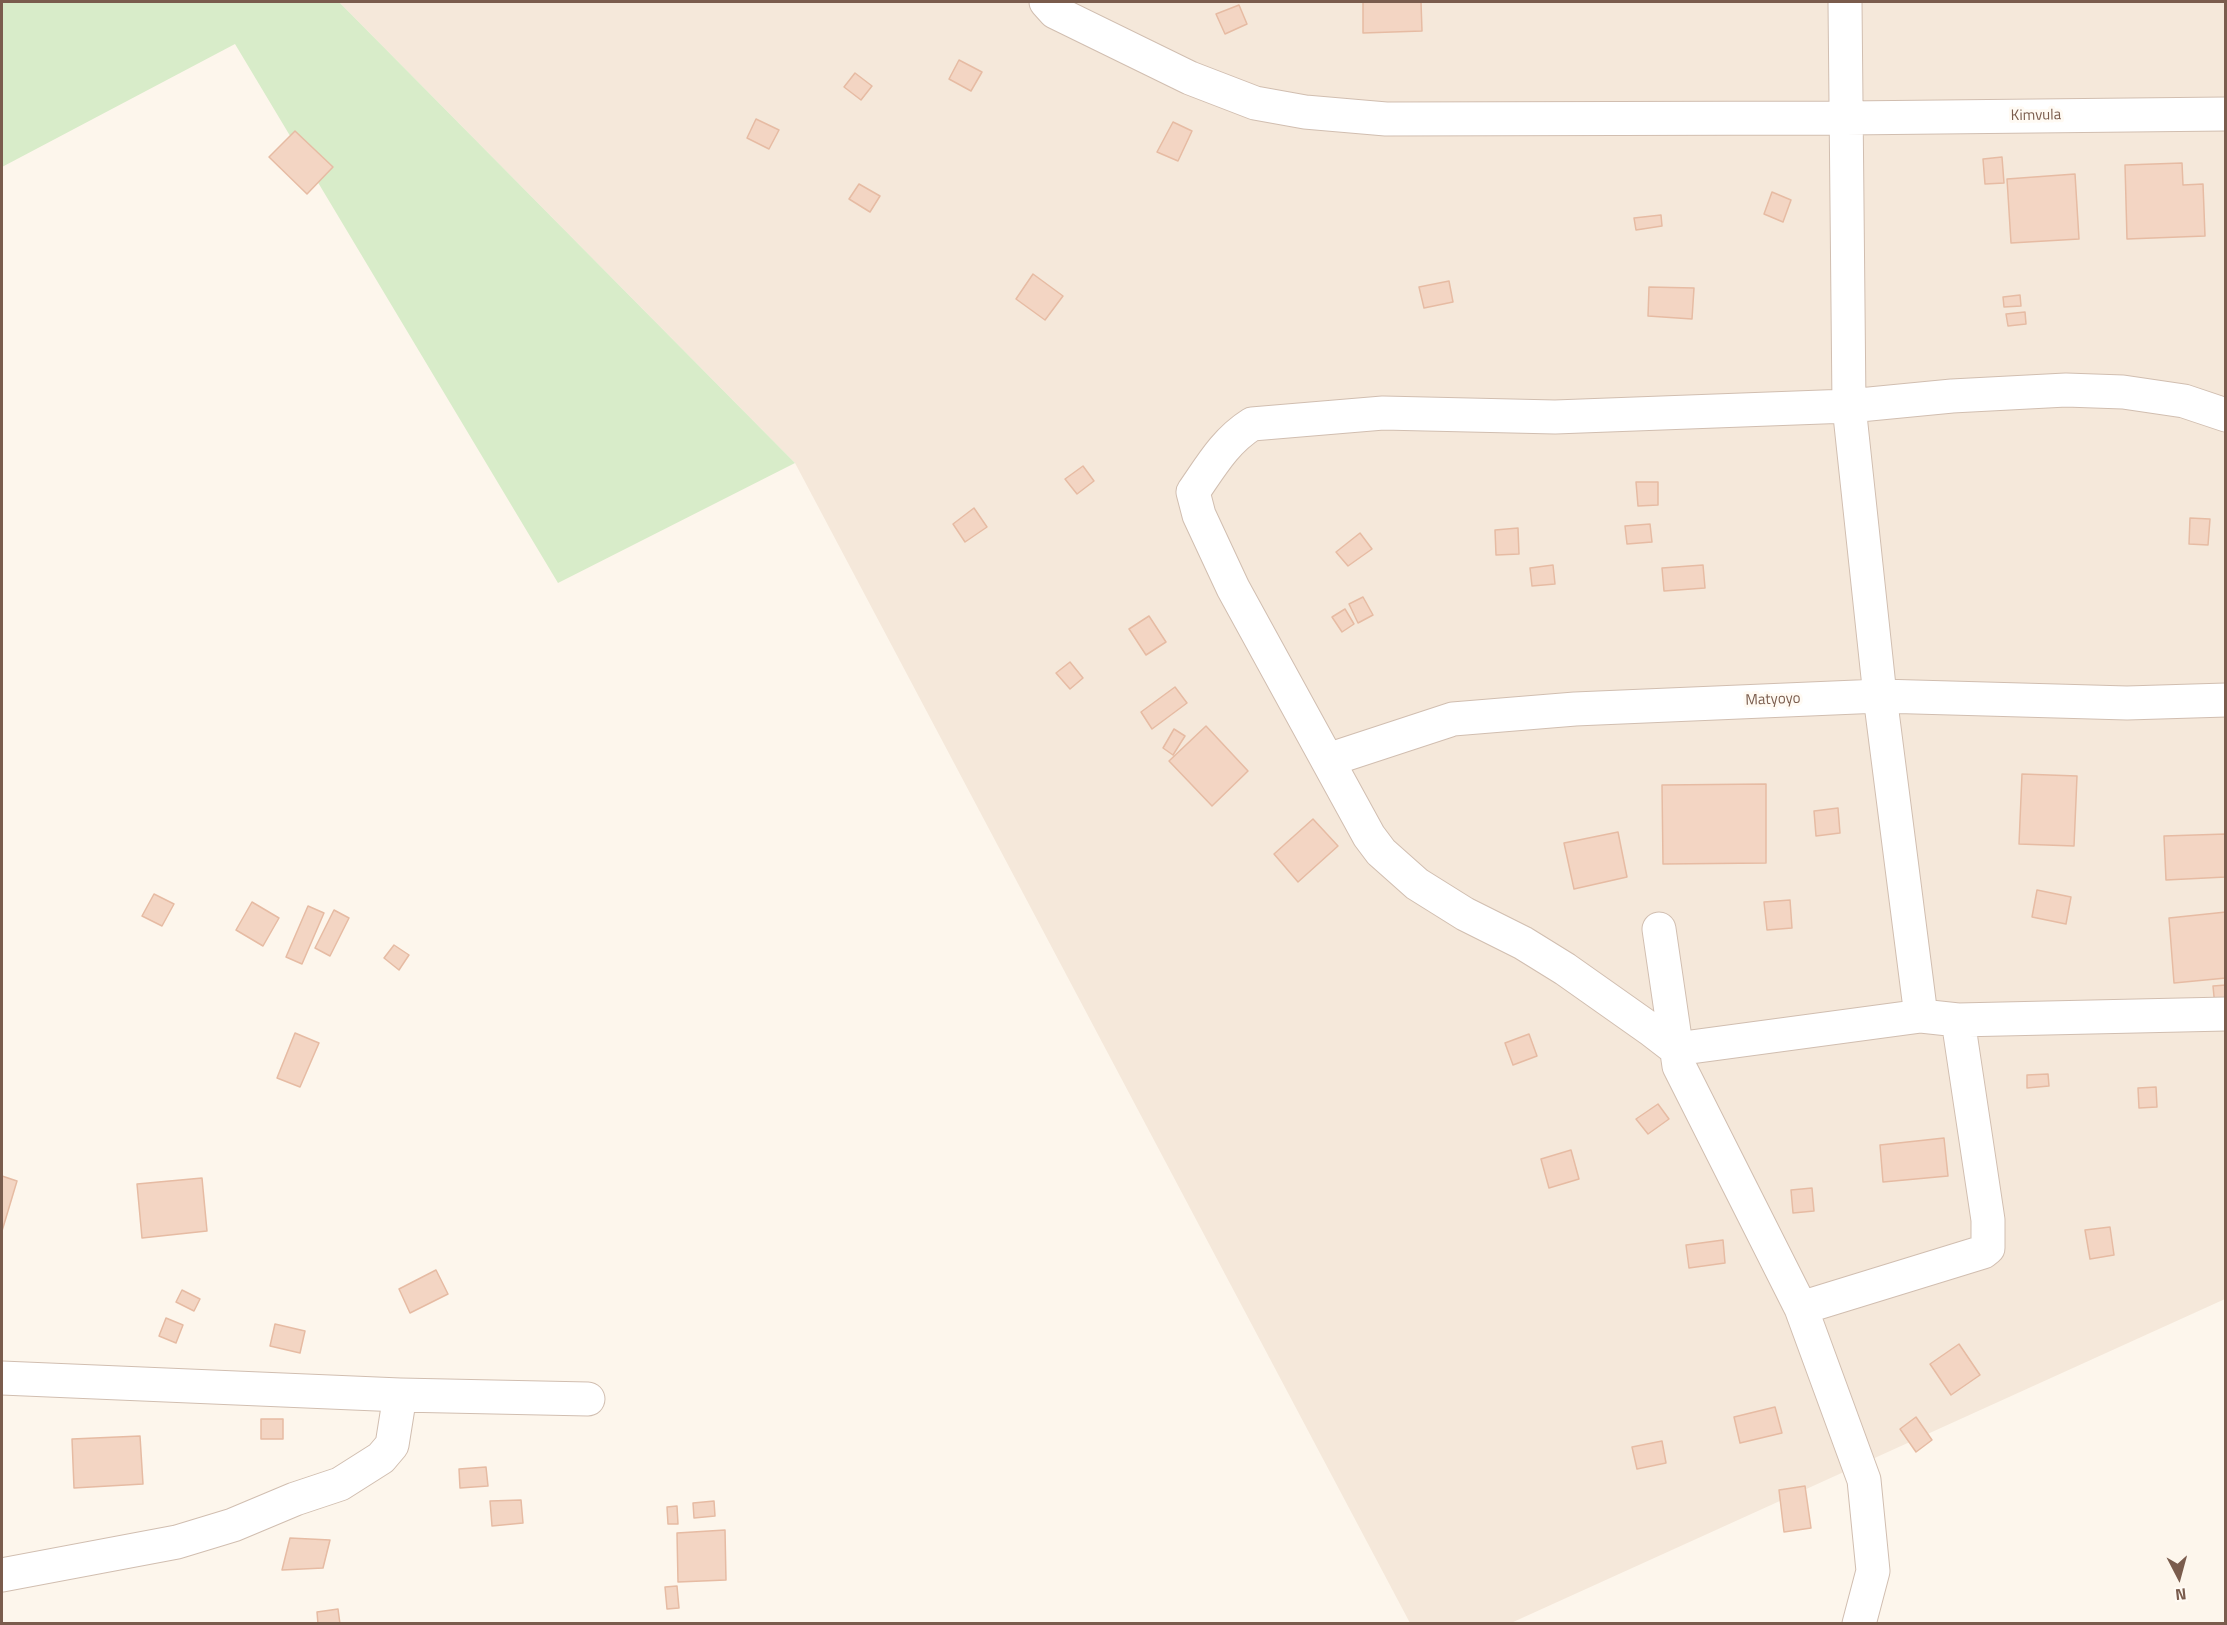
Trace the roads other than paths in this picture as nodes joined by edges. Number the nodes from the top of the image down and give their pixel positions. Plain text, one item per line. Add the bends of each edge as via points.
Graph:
1 (1046, 2) edge
2 (1845, 2) edge
3 (2226, 114) edge
4 (1846, 118) junction
5 (1849, 406) junction
6 (2226, 415) edge
7 (1880, 696) junction
8 (2226, 700) edge
9 (1329, 760) junction
10 (1659, 929) dead end
11 (2226, 1014) edge
12 (1921, 1016) junction
13 (1958, 1020) junction
14 (1676, 1049) junction
15 (1801, 1308) junction
16 (2, 1378) edge
17 (400, 1395) junction
18 (588, 1399) dead end
19 (2, 1575) edge
20 (1859, 1623) edge

1 - 4 street, Kimvula via 1055,12 1191,78 1255,103 1305,112 1386,119
2 - 4 street
3 - 4 street, Kimvula
4 - 5 street
5 - 6 street via 2066,390 2123,392 2184,401
5 - 7 street
5 - 9 street via 1555,417 1383,412 1252,424 1241,431 1212,462 1193,492 1195,504 1233,588
7 - 8 street, Matyoyo via 2127,703
7 - 9 street, Matyoyo via 1575,709 1453,719
7 - 12 street
9 - 14 street via 1369,836 1417,884 1565,969
10 - 14 street
11 - 13 street
12 - 13 street
12 - 14 street
13 - 15 street via 1988,1220 1988,1248
14 - 15 street via 1679,1066 1699,1108
15 - 20 street via 1864,1480 1873,1571
16 - 17 street
17 - 18 street
17 - 19 street via 392,1445 381,1458 340,1484 233,1526 177,1542

